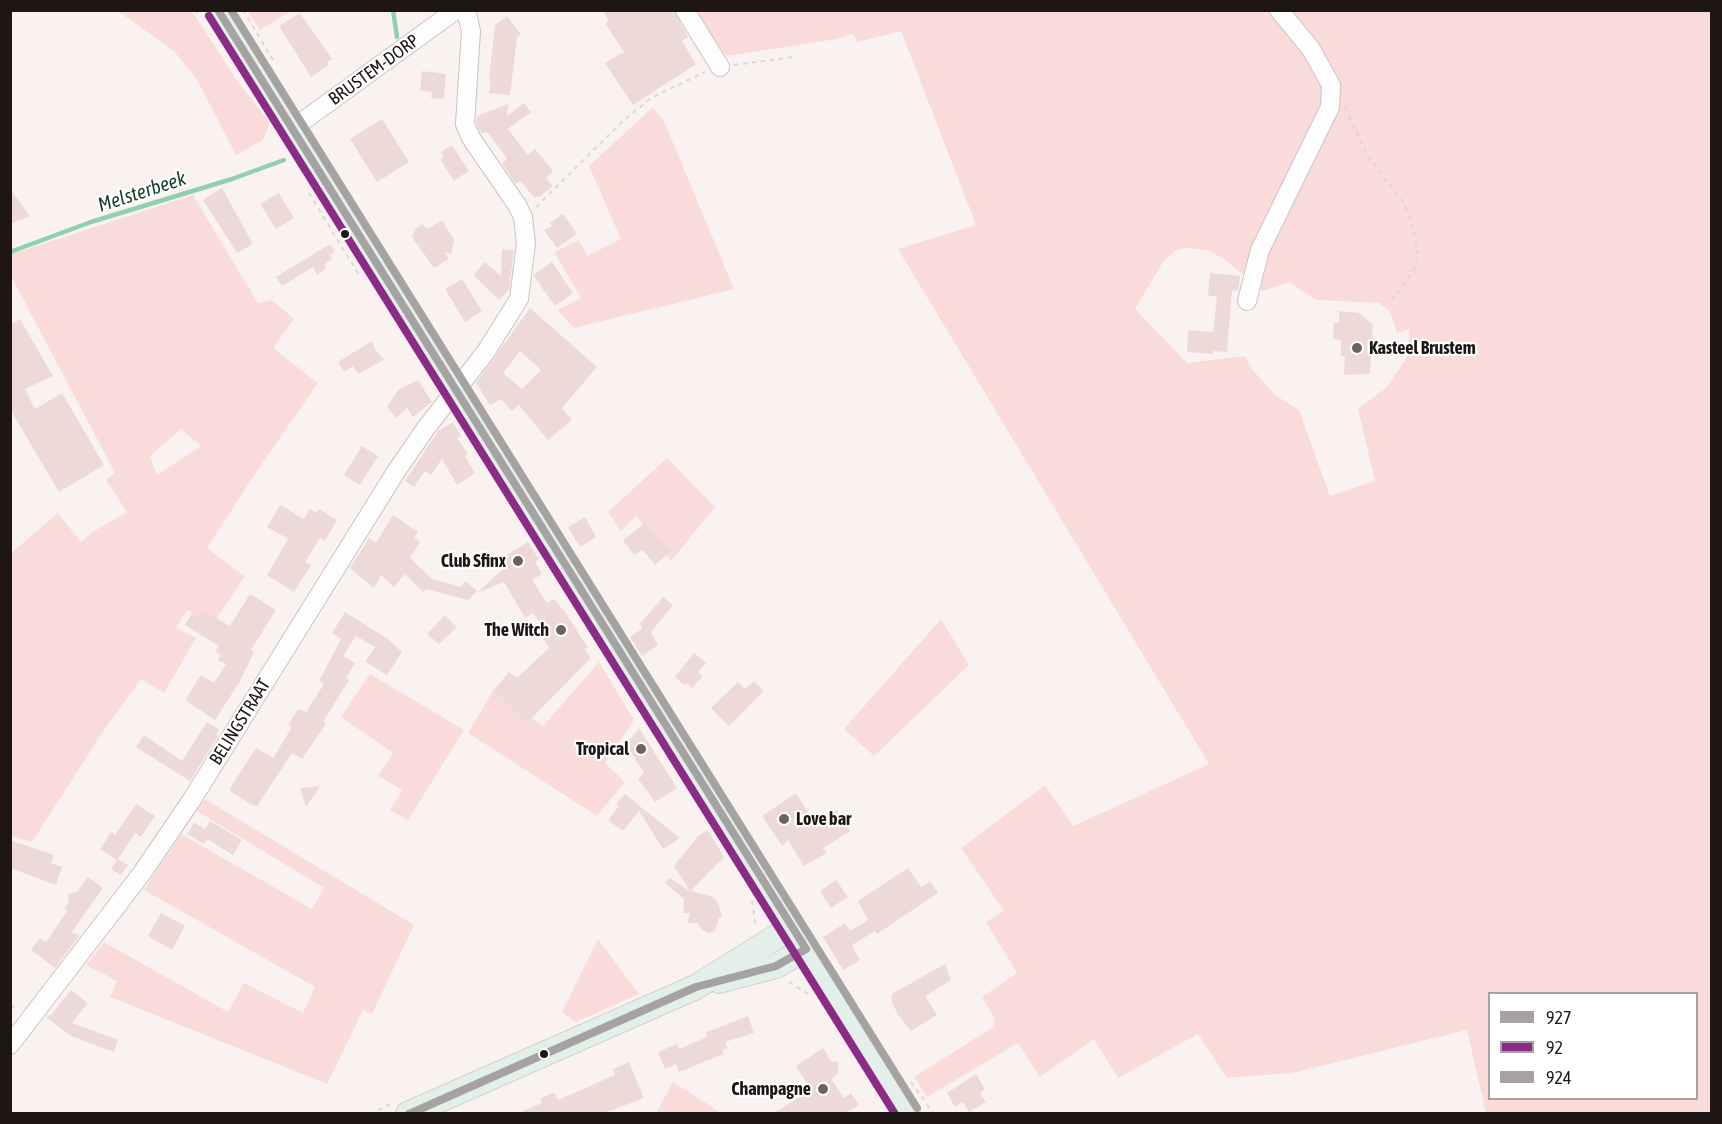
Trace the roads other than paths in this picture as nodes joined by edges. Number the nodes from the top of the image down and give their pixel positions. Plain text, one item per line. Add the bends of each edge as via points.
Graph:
1 (218, 10) edge
2 (456, 10) edge
3 (466, 10) edge
4 (685, 10) edge
5 (1279, 10) edge
6 (720, 67) road end
7 (292, 129) junction
8 (1247, 301) dead end
9 (456, 389) junction
10 (792, 927) junction
11 (806, 950) junction
12 (696, 987) junction
13 (10, 1045) edge
14 (408, 1113) edge
15 (908, 1113) edge

1 - 7 main road
2 - 7 street, BRUSTEM-DORP
3 - 9 street, BELINGSTRAAT via 471,31 465,124 523,217 526,243 519,299 512,315
4 - 6 street
5 - 8 street via 1311,49 1331,85 1330,107 1260,250
7 - 9 main road
9 - 10 main road
9 - 13 street, BELINGSTRAAT via 397,470 191,801 142,873
10 - 11 main road
10 - 12 main road
11 - 12 main road via 776,966
11 - 15 main road
12 - 14 main road

